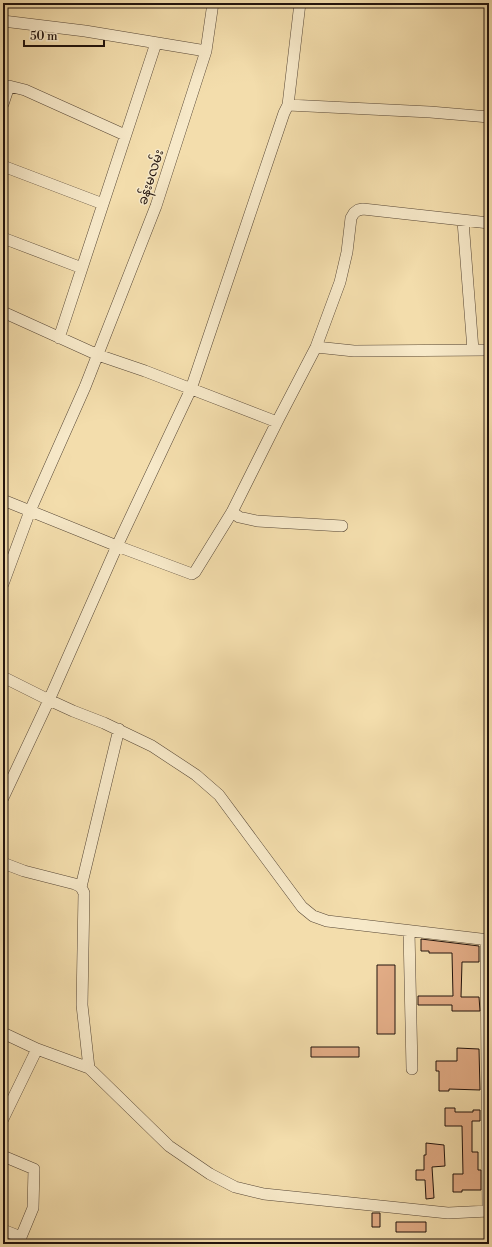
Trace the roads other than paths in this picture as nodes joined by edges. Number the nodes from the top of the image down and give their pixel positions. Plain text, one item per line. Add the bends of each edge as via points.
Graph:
1 (213, 3) edge
2 (300, 3) edge
3 (3, 21) edge
4 (156, 43) junction
5 (206, 51) junction
6 (6, 84) edge
7 (3, 104) edge
8 (288, 105) junction
9 (489, 117) edge
10 (125, 134) junction
11 (3, 166) edge
12 (103, 204) junction
13 (463, 221) junction
14 (489, 223) edge
15 (3, 238) edge
16 (82, 268) junction
17 (3, 312) edge
18 (59, 338) junction
19 (316, 347) junction
20 (473, 350) junction
21 (489, 350) edge
22 (98, 355) junction
23 (191, 389) junction
24 (277, 422) junction
25 (3, 500) edge
26 (30, 511) junction
27 (232, 512) junction
28 (342, 526) dead end
29 (117, 546) junction
30 (3, 584) edge
31 (3, 677) edge
32 (49, 700) junction
33 (119, 729) junction
34 (3, 798) edge
35 (3, 863) edge
36 (81, 887) junction
37 (408, 931) junction
38 (487, 940) edge
39 (3, 1033) edge
40 (37, 1049) junction
41 (89, 1068) junction
42 (412, 1069) dead end
43 (3, 1119) edge
44 (3, 1156) edge
45 (489, 1211) edge
46 (3, 1230) edge
47 (21, 1240) edge

1 - 5 street, ခန်းမလမ်း
2 - 8 street
3 - 4 street
4 - 5 street
4 - 10 street
5 - 22 street, ခန်းမလမ်း via 156,206
6 - 7 street
6 - 10 street
8 - 9 street
8 - 23 street
10 - 12 street
11 - 12 street
12 - 16 street
13 - 14 street
13 - 19 street via 364,209 354,213 340,282
13 - 20 street
15 - 16 street
16 - 18 street
17 - 18 street
18 - 22 street
19 - 20 street via 354,351
19 - 24 street
20 - 21 street
22 - 23 street
22 - 26 street, ခန်းမလမ်း
23 - 24 street
23 - 29 street
24 - 27 street
25 - 26 street
26 - 29 street
26 - 30 street, ခန်းမလမ်း
27 - 28 street via 239,517 257,521
27 - 29 street via 192,574
29 - 32 street
31 - 32 street
32 - 33 street
32 - 34 street
33 - 36 street
33 - 37 street via 152,746 219,795 302,907 313,916 327,921
35 - 36 street
36 - 41 street via 85,902 82,1005
37 - 38 street
37 - 42 street
38 - 45 street
39 - 40 street
40 - 41 street
40 - 43 street
41 - 45 street via 169,1146 210,1174 235,1187 264,1194 448,1213
44 - 47 street via 34,1169 33,1208
46 - 47 street

